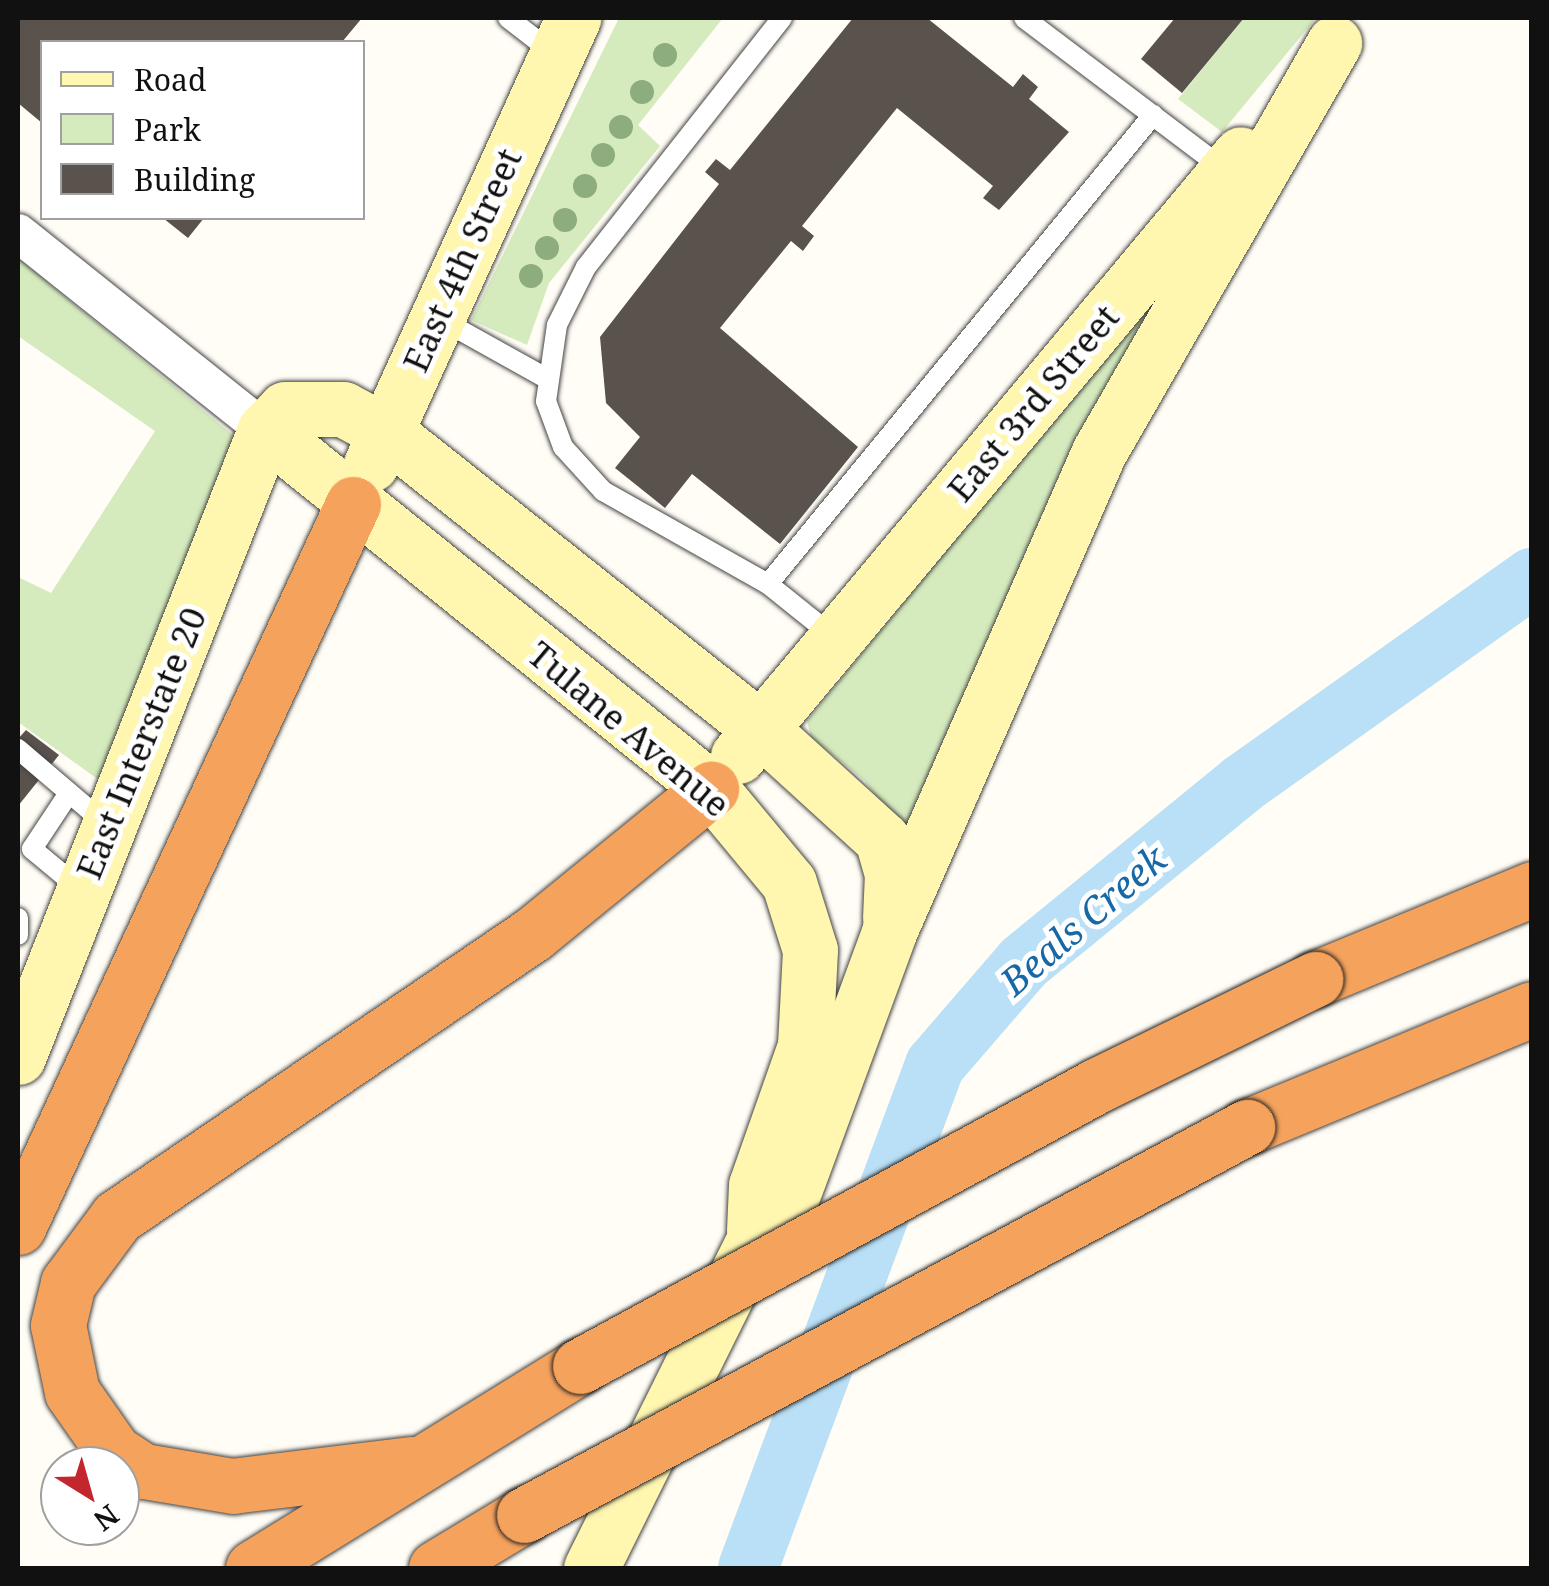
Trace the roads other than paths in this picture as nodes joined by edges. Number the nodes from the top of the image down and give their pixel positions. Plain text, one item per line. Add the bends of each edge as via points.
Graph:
1 (508, 18) edge
2 (782, 18) edge
3 (1024, 18) edge
4 (1344, 30) edge
5 (563, 35) edge
6 (1153, 115) junction
7 (1227, 171) junction
8 (18, 233) edge
9 (438, 318) junction
10 (548, 378) junction
11 (266, 430) junction
12 (386, 432) junction
13 (353, 504) junction
14 (768, 584) junction
15 (836, 639) junction
16 (761, 730) junction
17 (18, 748) edge
18 (711, 789) junction
19 (89, 809) junction
20 (1532, 889) edge
21 (18, 918) edge
22 (889, 932) junction
23 (18, 935) edge
24 (1532, 1008) edge
25 (18, 1057) edge
26 (18, 1227) edge
27 (754, 1240) junction
28 (411, 1464) junction
29 (253, 1568) edge
30 (436, 1568) edge
31 (590, 1568) edge

1 - 5 lane
2 - 10 lane via 586,267 557,325
3 - 6 lane
4 - 7 main road, East 3rd Street
4 - 22 main road via 1099,452
5 - 9 main road, East 4th Street
6 - 7 lane
6 - 14 lane
7 - 15 main road, East 3rd Street
8 - 11 street, Tulane Avenue
9 - 10 lane
9 - 12 main road, East 4th Street
10 - 14 lane via 563,447 602,491
11 - 12 main road via 285,409 343,409
11 - 13 main road, Tulane Avenue
11 - 19 main road, East Interstate 20
12 - 13 main road, East 4th Street
12 - 16 main road
13 - 18 main road, Tulane Avenue
13 - 26 highway
14 - 15 lane
15 - 16 main road, East 3rd Street
16 - 18 main road, East 3rd Street
16 - 22 main road via 882,839 892,873
17 - 19 lane
18 - 27 main road, Tulane Avenue via 789,884 810,950 804,1046 756,1185
18 - 28 highway via 533,934 117,1217 68,1283 58,1325 72,1392 114,1452 143,1471 232,1486
19 - 25 main road, East Interstate 20 via 83,892
20 - 28 highway, bridge via 1315,979 1098,1085
21 - 23 lane
22 - 27 main road via 788,1206
24 - 30 highway, bridge via 1247,1127
27 - 31 main road
28 - 29 highway

